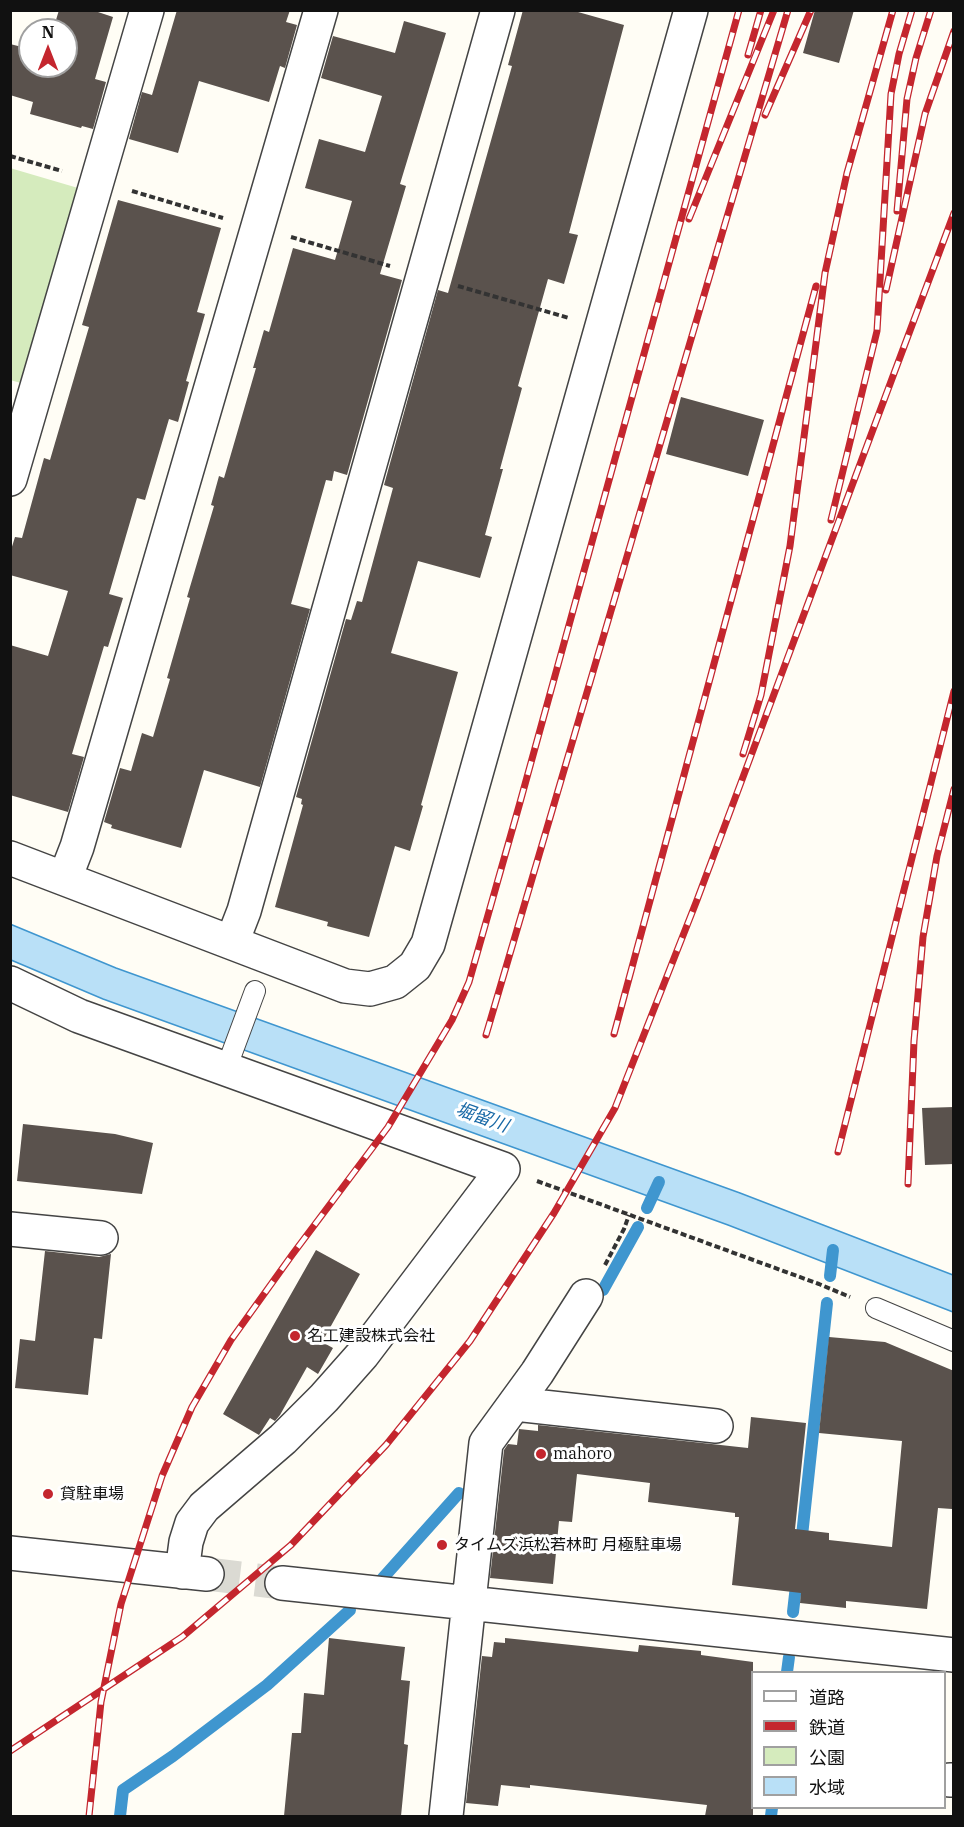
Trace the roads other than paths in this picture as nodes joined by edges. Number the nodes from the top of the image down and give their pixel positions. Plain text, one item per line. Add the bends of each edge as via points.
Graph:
1 (147, 10) edge
2 (321, 10) edge
3 (498, 10) edge
4 (691, 10) edge
5 (10, 479) edge
6 (10, 858) edge
7 (65, 878) junction
8 (232, 942) junction
9 (10, 983) edge
10 (255, 991) dead end
11 (228, 1064) junction
12 (10, 1228) edge
13 (101, 1238) dead end
14 (586, 1296) road end
15 (876, 1308) road end
16 (954, 1341) edge
17 (514, 1404) junction
18 (716, 1426) dead end
19 (10, 1553) edge
20 (282, 1583) tunnel mouth
21 (469, 1602) junction
22 (954, 1655) edge
23 (446, 1816) edge

1 - 5 street
2 - 7 street
3 - 8 street via 248,899
4 - 8 street via 428,944 415,966 402,977 370,989 345,986
6 - 7 street
7 - 8 street
9 - 11 street via 80,1016
10 - 11 lane
11 - 19 street via 503,1169 355,1363 283,1439 204,1507 192,1523 186,1542 194,1573
12 - 13 street
14 - 17 street
15 - 16 lane
17 - 18 street
17 - 21 street via 486,1443
20 - 21 street
21 - 22 street
21 - 23 street

